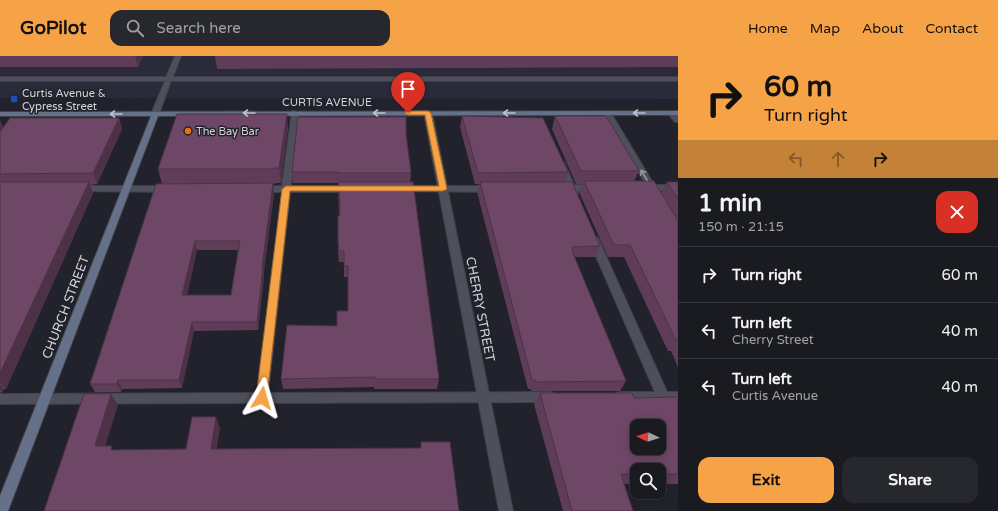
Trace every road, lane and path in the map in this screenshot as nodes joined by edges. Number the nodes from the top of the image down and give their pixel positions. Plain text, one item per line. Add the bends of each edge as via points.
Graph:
1 (178, 56) edge
2 (0, 79) edge
3 (169, 79) junction
4 (678, 79) edge
5 (295, 113) junction
6 (428, 113) junction
7 (539, 113) junction
8 (607, 113) junction
9 (675, 113) edge
10 (0, 114) edge
11 (155, 114) junction
12 (678, 120) edge
13 (544, 125) edge
14 (556, 153) edge
15 (557, 188) edge
16 (572, 188) junction
17 (601, 188) edge
18 (637, 188) edge
19 (652, 188) junction
20 (678, 188) edge
21 (71, 189) edge
22 (126, 189) junction
23 (177, 189) edge
24 (247, 189) edge
25 (286, 189) junction
26 (364, 189) edge
27 (388, 189) edge
28 (443, 189) junction
29 (504, 189) edge
30 (659, 201) edge
31 (578, 203) edge
32 (591, 232) edge
33 (678, 396) edge
34 (484, 397) junction
35 (561, 397) edge
36 (608, 397) edge
37 (663, 397) junction
38 (262, 398) junction
39 (0, 399) edge
40 (45, 399) junction
41 (1, 511) edge
42 (506, 511) edge

1 - 3 street
2 - 3 street
3 - 4 street
3 - 11 street
6 -> 5 main road, CURTIS AVENUE
5 -> 11 main road, CURTIS AVENUE
5 - 25 street
7 -> 6 main road, CURTIS AVENUE
6 - 28 street, CHERRY STREET
7 - 8 main road, CURTIS AVENUE
7 - 13 street
9 -> 8 main road, CURTIS AVENUE
19 -> 8 street
9 - 12 street
11 -> 10 main road, CURTIS AVENUE via 17,117
11 - 22 main road, CHURCH STREET
14 - 16 street
15 - 16 street
16 - 17 street
16 - 31 street
18 - 19 street
19 - 20 street
19 - 30 street
21 - 22 street
22 - 23 street
22 - 40 main road, CHURCH STREET
24 - 25 street
25 - 26 street
25 - 38 street
27 - 28 street
28 - 29 street
28 - 34 street, CHERRY STREET
32 - 37 street
33 - 37 street
34 - 35 street
34 - 38 street
34 - 42 street, CHERRY STREET
36 - 37 street
38 - 40 street
39 - 40 street
40 - 41 main road, CHURCH STREET

